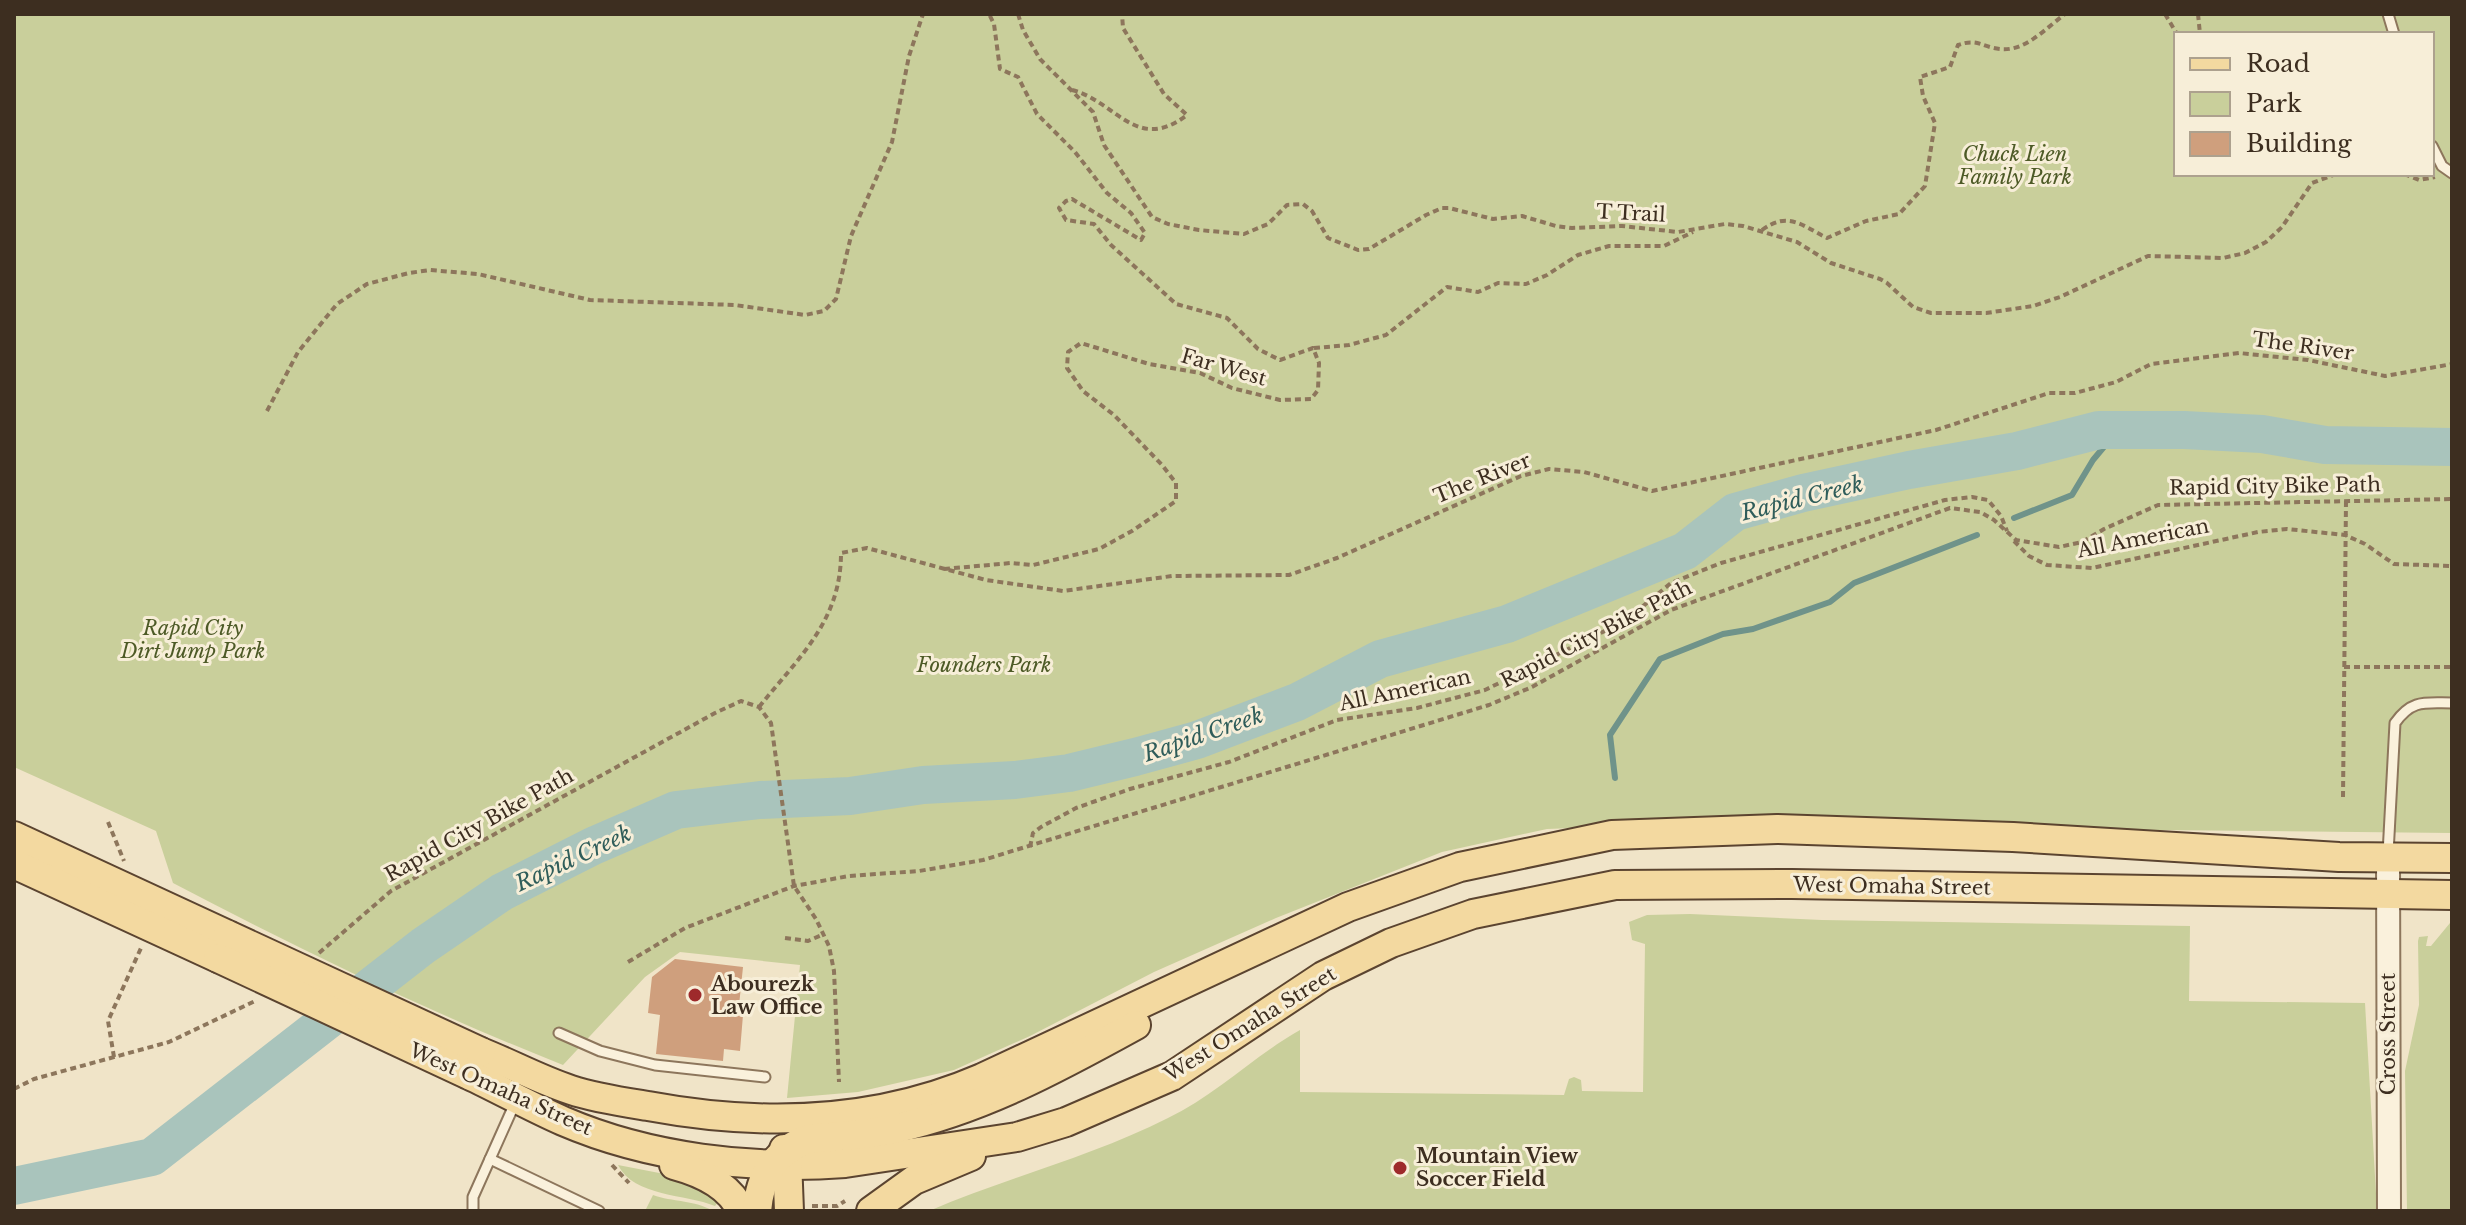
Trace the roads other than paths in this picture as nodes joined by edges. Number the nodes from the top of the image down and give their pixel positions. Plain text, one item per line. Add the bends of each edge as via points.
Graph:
1 (2434, 150) edge
2 (2452, 173) edge
3 (2452, 703) edge
4 (14, 836) edge
5 (2388, 857) junction
6 (2452, 858) edge
7 (14, 864) edge
8 (2387, 895) junction
9 (2452, 895) edge
10 (223, 946) junction
11 (1264, 949) junction
12 (559, 1033) dead end
13 (475, 1064) junction
14 (528, 1072) junction
15 (765, 1077) dead end
16 (517, 1098) junction
17 (743, 1119) junction
18 (564, 1121) junction
19 (1017, 1137) junction
20 (490, 1159) junction
21 (781, 1160) junction
22 (752, 1204) edge
23 (858, 1206) edge
24 (799, 1209) edge
25 (473, 1211) edge
26 (599, 1211) edge
27 (2389, 1211) edge

1 - 2 lane
3 - 5 lane via 2418,703 2395,723
4 - 10 main road
5 - 6 main road, West Omaha Street
5 - 8 street, Cross Street
5 - 11 main road, West Omaha Street via 1793,829 1612,835 1460,867 1348,907
7 - 10 main road, West Omaha Street
8 - 9 main road, West Omaha Street
8 - 19 main road, West Omaha Street via 1615,885 1473,914 1391,943 1323,976 1172,1076
8 - 27 street, Cross Street
10 - 13 main road, West Omaha Street, bridge
11 - 17 main road, West Omaha Street via 945,1094 849,1114
11 - 21 main road via 1025,1086 906,1126 808,1139
12 - 15 lane via 600,1051 655,1065
13 - 14 main road, West Omaha Street
13 - 16 main road, West Omaha Street
14 - 16 lane
14 - 17 main road, West Omaha Street via 571,1091
16 - 18 main road, West Omaha Street
16 - 20 lane
17 - 21 main road via 772,1133
18 - 21 main road, West Omaha Street via 669,1152
18 - 22 main road via 572,1139 696,1173
19 - 21 main road, West Omaha Street via 845,1163
19 - 23 main road
20 - 25 lane via 473,1197
20 - 26 lane
21 - 22 main road
21 - 24 main road

